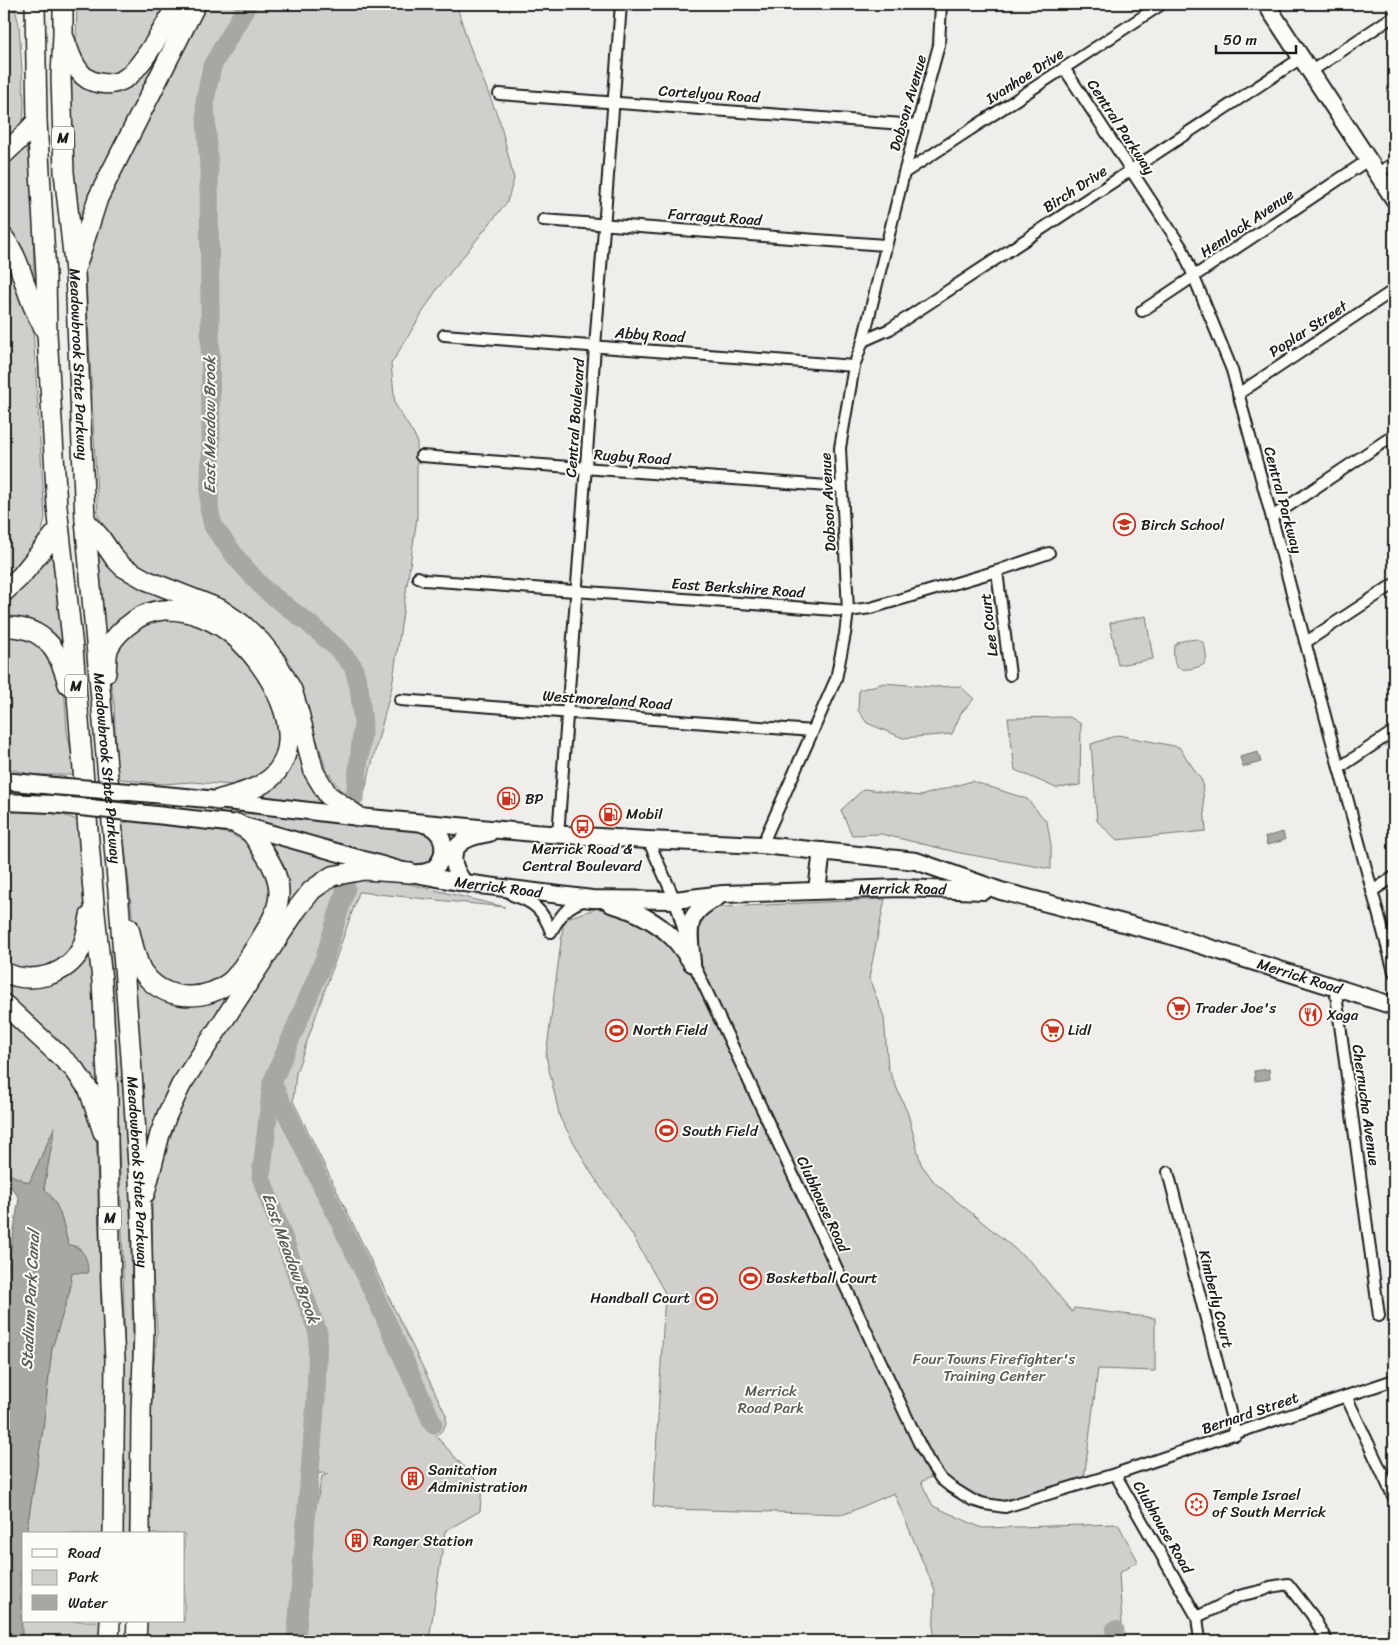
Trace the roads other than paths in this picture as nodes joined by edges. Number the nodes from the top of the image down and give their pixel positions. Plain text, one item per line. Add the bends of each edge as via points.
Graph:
1 (62, 4) edge
2 (176, 4) edge
3 (196, 4) edge
4 (621, 4) edge
5 (941, 4) edge
6 (1162, 4) edge
7 (1266, 4) edge
8 (35, 5) edge
9 (1394, 16) edge
10 (63, 35) junction
11 (1306, 65) junction
12 (1064, 68) junction
13 (499, 94) dead end
14 (614, 102) junction
15 (37, 121) junction
16 (916, 125) junction
17 (4, 154) edge
18 (1368, 160) junction
19 (1394, 163) edge
20 (1131, 170) junction
21 (904, 173) junction
22 (1377, 174) junction
23 (1394, 199) edge
24 (543, 220) dead end
25 (605, 224) junction
26 (4, 238) edge
27 (885, 245) junction
28 (75, 272) junction
29 (1193, 277) junction
30 (1394, 290) edge
31 (1142, 310) dead end
32 (47, 333) junction
33 (444, 335) dead end
34 (863, 341) junction
35 (595, 346) junction
36 (854, 366) junction
37 (1238, 394) junction
38 (1394, 435) edge
39 (422, 456) dead end
40 (586, 468) junction
41 (841, 488) junction
42 (1272, 517) junction
43 (85, 520) junction
44 (59, 529) junction
45 (1049, 553) dead end
46 (997, 571) junction
47 (418, 577) dead end
48 (1394, 584) edge
49 (577, 590) junction
50 (4, 592) edge
51 (848, 611) junction
52 (4, 627) edge
53 (1306, 642) junction
54 (1010, 675) dead end
55 (400, 700) dead end
56 (567, 712) junction
57 (102, 722) junction
58 (79, 725) junction
59 (812, 731) junction
60 (1394, 731) edge
61 (1340, 768) junction
62 (4, 781) edge
63 (218, 800) junction
64 (4, 802) edge
65 (359, 817) junction
66 (416, 822) junction
67 (237, 824) junction
68 (534, 832) junction
69 (558, 835) junction
70 (648, 840) junction
71 (762, 845) junction
72 (822, 851) junction
73 (410, 873) junction
74 (1394, 877) edge
75 (464, 883) junction
76 (492, 888) junction
77 (118, 890) junction
78 (817, 890) junction
79 (1001, 891) junction
80 (1372, 891) junction
81 (723, 894) junction
82 (592, 898) junction
83 (675, 900) junction
84 (94, 903) junction
85 (692, 963) junction
86 (4, 972) edge
87 (1394, 972) edge
88 (1335, 987) junction
89 (4, 1004) edge
90 (1394, 1006) edge
91 (108, 1145) junction
92 (1168, 1172) dead end
93 (141, 1212) junction
94 (1379, 1316) dead end
95 (1394, 1380) edge
96 (1346, 1396) junction
97 (1236, 1434) junction
98 (1115, 1474) junction
99 (1394, 1498) edge
100 (113, 1532) edge
101 (140, 1532) edge
102 (1197, 1617) junction
103 (110, 1622) edge
104 (137, 1622) edge
105 (109, 1641) edge
106 (136, 1641) edge
107 (1200, 1641) edge
108 (1327, 1641) edge

1 - 10 highway, Meadowbrook State Parkway / M
2 - 10 highway via 161,32 132,72 116,82 94,82 80,73
3 - 28 highway via 98,198
4 - 14 street, Central Boulevard
5 - 16 street, Dobson Avenue via 939,45
6 - 12 street, Ivanhoe Drive
7 - 11 main road
8 - 15 highway, Meadowbrook State Parkway / M
9 - 11 street, Birch Drive
10 - 28 highway, Meadowbrook State Parkway / M via 64,172
11 - 18 main road
11 - 20 street, Birch Drive
12 - 20 street, Central Parkway
12 - 21 street, Ivanhoe Drive
13 - 14 street, Cortelyou Road
14 - 16 street, Cortelyou Road
14 - 25 street, Central Boulevard
15 - 17 highway
15 - 32 highway, Meadowbrook State Parkway / M
16 - 21 street, Dobson Avenue
18 - 22 main road
18 - 29 street, Hemlock Avenue
19 - 22 street
20 - 29 street, Central Parkway via 1182,248
20 - 34 street, Birch Drive via 890,329
21 - 27 street, Dobson Avenue
22 - 23 main road
24 - 25 street, Farragut Road
25 - 27 street, Farragut Road
25 - 35 street, Central Boulevard
26 - 32 highway via 11,247
27 - 34 street, Dobson Avenue
28 - 43 highway, Meadowbrook State Parkway / M
29 - 31 street, Hemlock Avenue
29 - 37 street, Central Parkway via 1232,370
30 - 37 street, Poplar Street
32 - 44 highway, Meadowbrook State Parkway / M
33 - 35 street, Abby Road
34 - 36 street, Dobson Avenue
35 - 36 street, Abby Road
35 - 40 street, Central Boulevard
36 - 41 street, Dobson Avenue via 840,448
37 - 42 street, Central Parkway
38 - 42 street
39 - 40 street, Rugby Road
40 - 41 street, Rugby Road
40 - 49 street, Central Boulevard
41 - 51 street, Dobson Avenue
42 - 53 street, Central Parkway
43 - 57 highway, Meadowbrook State Parkway / M
43 - 65 highway via 123,567 146,580 220,609 261,642 292,690 314,772 328,794
44 - 50 highway via 22,576
44 - 58 highway, Meadowbrook State Parkway / M
45 - 46 street, East Berkshire Road
46 - 51 street, East Berkshire Road via 871,608
46 - 54 street, Lee Court
47 - 49 street, East Berkshire Road via 424,580
48 - 53 street
49 - 51 street, East Berkshire Road
49 - 56 street, Central Boulevard
51 - 59 street, Dobson Avenue via 836,679
52 - 58 highway via 33,631 51,645 63,663
53 - 61 street, Central Parkway
55 - 56 street, Westmoreland Road
56 - 59 street, Westmoreland Road
56 - 69 street, Central Boulevard
57 - 63 highway via 109,648 122,629 140,616 156,611 187,612 212,622 233,636 269,677 284,712 287,750 274,775 260,786
57 - 77 highway, Meadowbrook State Parkway / M
58 - 84 highway, Meadowbrook State Parkway / M
59 - 71 street, Dobson Avenue
60 - 61 street
61 - 80 street, Central Parkway
62 - 63 main road, Merrick Road, bridge
63 - 65 main road, Merrick Road
64 - 67 main road, Merrick Road, bridge via 52,804
65 - 66 main road, Merrick Road
66 - 68 main road, Merrick Road
66 - 73 main road via 431,825 442,836 444,851 438,865 426,873
67 - 73 main road, Merrick Road
67 - 77 highway via 250,832 275,868 279,899 272,921 240,971 219,989 195,997 178,996 149,980 141,970
68 - 69 main road, Merrick Road
68 - 75 main road via 476,835 456,846 453,856 456,873
69 - 70 main road, Merrick Road
70 - 71 main road, Merrick Road
70 - 83 street, Clubhouse Road
71 - 72 main road, Merrick Road
72 - 78 main road
72 - 79 main road, Merrick Road via 916,861
73 - 75 main road, Merrick Road
73 - 93 highway via 364,870 332,876 312,890 181,1086 160,1134
74 - 80 street
75 - 76 main road, Merrick Road
76 - 82 main road, Merrick Road
76 - 82 street via 536,906 552,932 563,912
77 - 93 highway, Meadowbrook State Parkway / M
78 - 79 main road, Merrick Road
78 - 81 main road, Merrick Road
79 - 88 main road, Merrick Road via 1169,935
80 - 87 street, Central Parkway
81 - 83 main road, Merrick Road
81 - 85 main road via 704,904 689,926
82 - 83 main road, Merrick Road
82 - 85 main road via 624,907 651,920 673,938
83 - 85 street, Clubhouse Road
84 - 86 highway via 82,948 68,965 39,978 11,976
84 - 91 highway, Meadowbrook State Parkway / M via 103,1000
85 - 98 street, Clubhouse Road via 918,1443 941,1479 972,1500 1005,1507
88 - 90 main road, Merrick Road
88 - 94 street, Chernucha Avenue
89 - 91 highway via 74,1070 89,1090
91 - 100 highway, Meadowbrook State Parkway / M via 115,1360
92 - 97 street, Kimberly Court
93 - 101 highway, Meadowbrook State Parkway / M via 144,1332
95 - 96 street, Bernard Street
96 - 97 street, Bernard Street
96 - 99 street
97 - 98 street, Bernard Street
98 - 102 street, Clubhouse Road
102 - 107 street, Clubhouse Road
102 - 108 street via 1239,1596 1288,1584
103 - 105 highway
104 - 106 highway

